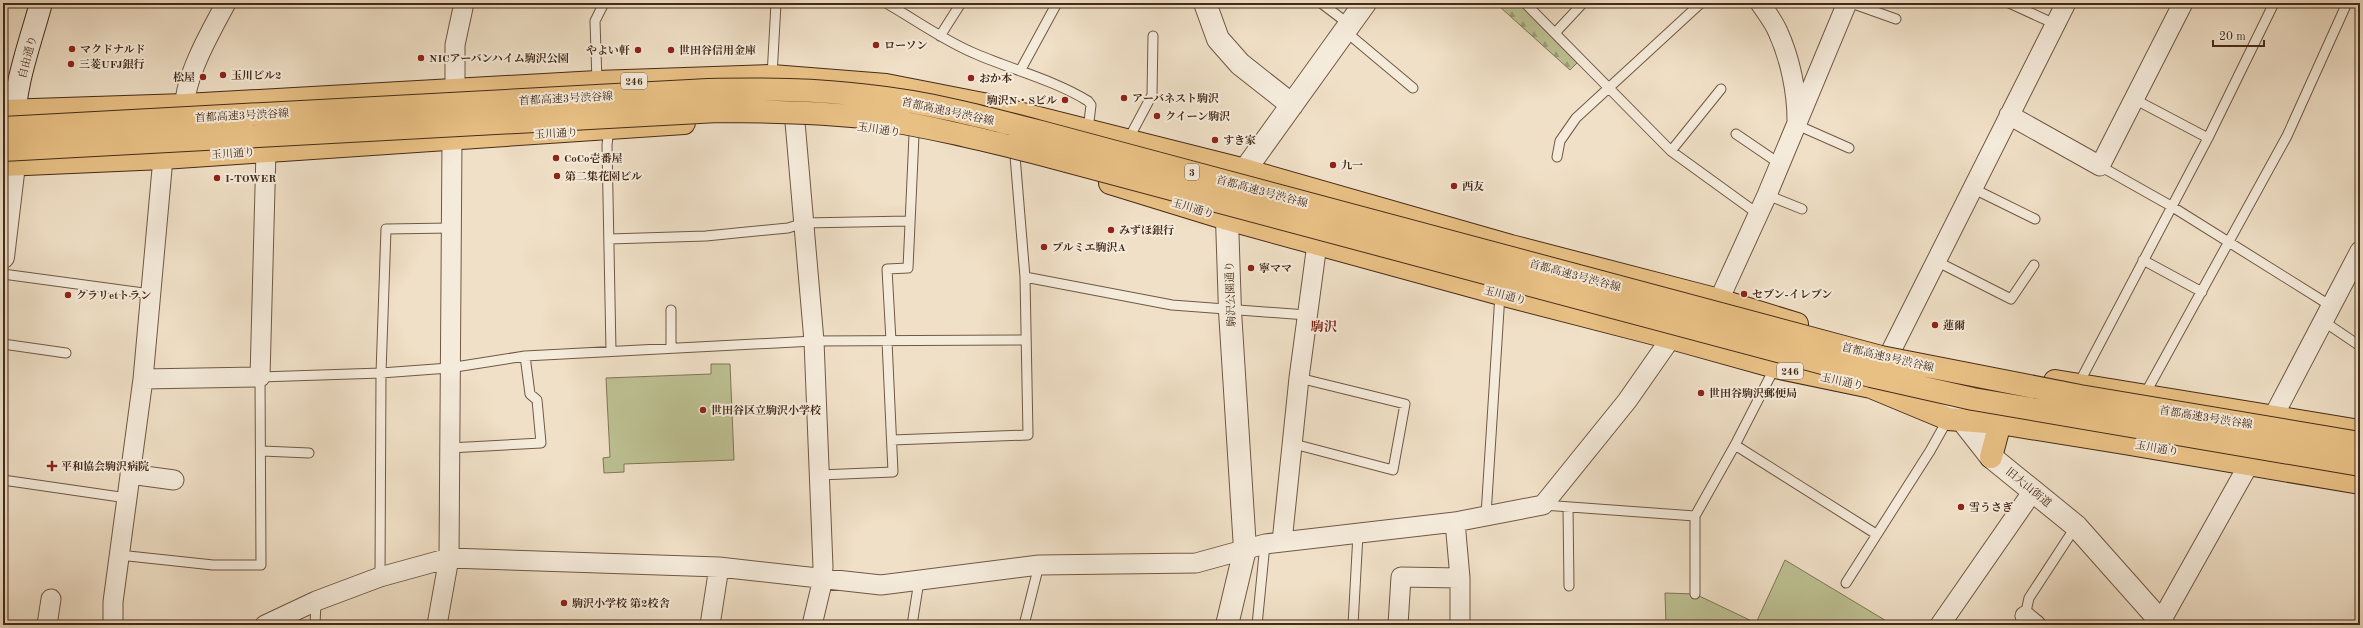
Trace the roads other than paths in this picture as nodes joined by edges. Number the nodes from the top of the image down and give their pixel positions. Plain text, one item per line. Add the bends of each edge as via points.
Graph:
1 (41, 3) edge
2 (226, 3) edge
3 (464, 3) edge
4 (604, 3) edge
5 (776, 3) edge
6 (886, 3) edge
7 (961, 3) edge
8 (1057, 3) edge
9 (1205, 3) edge
10 (1320, 3) edge
11 (1365, 3) edge
12 (1526, 3) edge
13 (1583, 3) edge
14 (1701, 3) edge
15 (1760, 3) edge
16 (1847, 3) edge
17 (1851, 3) edge
18 (2008, 3) edge
19 (2066, 3) edge
20 (2183, 3) edge
21 (2274, 3) edge
22 (2347, 3) edge
23 (1896, 19) dead end
24 (2055, 24) junction
25 (1348, 28) junction
26 (1555, 33) junction
27 (940, 36) junction
28 (1153, 36) dead end
29 (1020, 71) junction
30 (772, 76) junction
31 (597, 82) junction
32 (1608, 87) junction
33 (1413, 88) dead end
34 (1721, 89) dead end
35 (455, 91) junction
36 (2134, 99) junction
37 (185, 105) junction
38 (1292, 105) junction
39 (2009, 115) junction
40 (7, 117) edge
41 (796, 122) junction
42 (1797, 125) junction
43 (609, 130) junction
44 (1088, 130) junction
45 (1736, 134) dead end
46 (914, 135) junction
47 (2208, 138) junction
48 (452, 139) junction
49 (1128, 140) junction
50 (1849, 148) dead end
51 (266, 151) junction
52 (1672, 151) junction
53 (1015, 156) junction
54 (1557, 157) dead end
55 (163, 158) junction
56 (7, 160) edge
57 (1780, 164) junction
58 (2100, 166) junction
59 (1245, 170) junction
60 (1972, 188) junction
61 (1767, 195) junction
62 (2171, 206) junction
63 (1802, 209) dead end
64 (1758, 214) junction
65 (1227, 219) junction
66 (2035, 219) dead end
67 (910, 221) junction
68 (804, 223) junction
69 (451, 228) junction
70 (609, 239) junction
71 (2230, 242) junction
72 (1317, 244) junction
73 (3, 257) edge
74 (2143, 260) junction
75 (2358, 260) edge
76 (1936, 261) junction
77 (2034, 265) dead end
78 (3, 274) edge
79 (1024, 277) junction
80 (2202, 292) junction
81 (151, 294) junction
82 (1500, 294) junction
83 (1719, 300) junction
84 (671, 310) dead end
85 (1230, 311) junction
86 (2327, 313) junction
87 (1307, 315) junction
88 (1671, 338) junction
89 (1026, 340) junction
90 (814, 341) junction
91 (889, 341) junction
92 (3, 344) edge
93 (2360, 346) edge
94 (671, 348) junction
95 (611, 351) junction
96 (66, 353) dead end
97 (1890, 353) junction
98 (525, 356) junction
99 (449, 368) junction
100 (1775, 368) junction
101 (381, 373) junction
102 (260, 377) junction
103 (1299, 378) junction
104 (143, 379) junction
105 (2078, 385) junction
106 (2145, 394) junction
107 (2273, 417) junction
108 (1955, 419) junction
109 (2000, 423) junction
110 (2360, 431) edge
111 (892, 440) junction
112 (2360, 443) edge
113 (1294, 444) junction
114 (1735, 445) junction
115 (449, 448) junction
116 (262, 451) junction
117 (309, 453) dead end
118 (1991, 457) junction
119 (2249, 464) junction
120 (2360, 465) edge
121 (130, 474) junction
122 (819, 475) junction
123 (3, 480) edge
124 (174, 480) dead end
125 (2360, 483) edge
126 (2033, 491) junction
127 (128, 498) junction
128 (1543, 505) junction
129 (1568, 507) junction
130 (1486, 515) junction
131 (1695, 516) junction
132 (1455, 522) junction
133 (2076, 526) junction
134 (1358, 534) junction
135 (1876, 534) junction
136 (1264, 545) junction
137 (119, 555) junction
138 (450, 558) junction
139 (1040, 565) junction
140 (719, 567) junction
141 (380, 578) junction
142 (1460, 578) junction
143 (823, 579) junction
144 (919, 581) junction
145 (1846, 583) dead end
146 (1570, 586) dead end
147 (1695, 594) dead end
148 (50, 599) dead end
149 (316, 600) junction
150 (2030, 620) edge
151 (2163, 624) edge
152 (47, 625) edge
153 (113, 625) edge
154 (265, 625) edge
155 (315, 625) edge
156 (437, 625) edge
157 (710, 625) edge
158 (812, 625) edge
159 (912, 625) edge
160 (1024, 625) edge
161 (1227, 625) edge
162 (1257, 625) edge
163 (1353, 625) edge
164 (1398, 625) edge
165 (1460, 625) edge
166 (1940, 625) edge

1 - 40 street, 自由通り
2 - 37 street via 208,35 188,85
3 - 35 street via 455,45
4 - 31 lane via 595,21
5 - 30 lane
6 - 27 lane
7 - 27 lane
8 - 29 lane
9 - 38 street via 1218,39 1240,64
10 - 25 lane
11 - 25 street, 駒沢公園通り
12 - 26 lane
13 - 26 lane
14 - 32 lane
15 - 42 street via 1778,31 1797,104
16 - 42 street
17 - 23 lane
18 - 24 lane
19 - 24 street
20 - 36 street
21 - 47 lane
22 - 71 lane via 2287,136
24 - 39 street
25 - 33 lane
25 - 38 street, 駒沢公園通り
26 - 32 lane
27 - 29 lane via 974,54
28 - 49 lane via 1152,95
29 - 44 lane via 1088,101 1091,106
30 - 31 highway, 246
30 - 44 highway, 246 via 886,85 983,104
31 - 35 highway, 246
32 - 52 lane
32 - 54 lane via 1576,118 1560,141
34 - 52 lane
35 - 37 highway, 246
36 - 47 lane
36 - 58 street
37 - 40 highway, 246
38 - 59 street, 駒沢公園通り
39 - 58 street
39 - 60 street
40 - 56 street, 自由通り
40 - 112 highway, 首都高速3号渋谷線 / 3, bridge via 708,90 761,89 870,96 928,105 1034,130 1881,357 2080,396
41 - 43 highway, 玉川通り / 246 via 699,122
41 - 46 highway, 玉川通り / 246 via 840,124
41 - 68 street
42 - 50 lane
42 - 57 street
43 - 48 highway, 玉川通り / 246
43 - 70 lane
44 - 49 highway, 246
45 - 57 lane
46 - 53 highway, 玉川通り / 246
46 - 67 lane
47 - 62 lane
48 - 51 highway, 玉川通り / 246
48 - 69 street
49 - 59 highway, 246
51 - 55 highway, 玉川通り / 246
51 - 102 street
52 - 64 lane
53 - 65 highway, 玉川通り / 246
53 - 79 lane
55 - 56 highway, 玉川通り / 246
55 - 81 street
56 - 73 street, 自由通り
56 - 120 highway, 首都高速3号渋谷線 / 3, bridge via 718,111 823,113 872,118 924,126 1033,152 1871,376 1973,399
57 - 61 street
58 - 62 lane
59 - 65 street, 駒沢公園通り
59 - 83 highway, 246 via 1511,246
60 - 66 lane
60 - 76 street
61 - 63 lane
61 - 64 street
62 - 71 lane
62 - 74 lane
64 - 83 street
65 - 72 highway, 玉川通り / 246
65 - 85 street, 駒沢公園通り
67 - 68 lane
67 - 91 lane via 908,268 887,269
68 - 70 lane via 788,228 706,236
68 - 90 street
69 - 99 street
69 - 101 lane via 386,229
70 - 95 lane
71 - 80 lane
71 - 86 lane
72 - 82 highway, 玉川通り / 246
72 - 87 street
74 - 80 lane
74 - 105 lane
75 - 86 street
76 - 77 lane via 2011,299
76 - 97 street
78 - 81 lane
79 - 85 lane via 1172,305
79 - 89 lane
80 - 106 lane
81 - 104 street
82 - 88 highway, 玉川通り / 246
82 - 130 lane
83 - 97 highway, 246
84 - 94 lane
85 - 87 lane
85 - 136 street, 駒沢公園通り
86 - 93 lane
86 - 107 street
87 - 103 street
88 - 100 highway, 玉川通り / 246
88 - 128 street via 1627,401
89 - 91 lane
89 - 111 lane via 1028,435
90 - 91 lane
90 - 94 lane
90 - 122 street
91 - 111 lane
92 - 96 lane
94 - 95 lane
95 - 98 lane
97 - 105 highway, 246
97 - 108 street, 旧大山街道
98 - 99 lane
98 - 115 lane via 530,394 537,400 541,443
99 - 101 lane
99 - 115 street
100 - 108 highway, 玉川通り / 246 via 1871,387
100 - 114 lane
101 - 102 lane
101 - 141 lane
102 - 104 street
102 - 116 lane
103 - 113 street
103 - 113 lane via 1405,404 1393,470
104 - 121 street
105 - 106 highway, 246
106 - 107 highway, 246
107 - 110 highway, 246
108 - 109 highway, 玉川通り / 246
108 - 118 street, 旧大山街道
108 - 135 lane via 1930,451
109 - 118 highway
109 - 119 highway, 玉川通り / 246
111 - 122 lane via 893,472
113 - 136 street
114 - 131 lane
114 - 135 lane
115 - 138 street
116 - 117 lane
116 - 137 lane via 261,565 213,565
118 - 126 street, 旧大山街道
119 - 125 highway, 玉川通り / 246
119 - 151 street
121 - 124 street
121 - 127 street
122 - 143 street
123 - 127 lane
126 - 133 street, 旧大山街道
126 - 166 street
127 - 137 street
128 - 129 lane
128 - 130 street
129 - 131 lane
129 - 146 lane
130 - 132 street
131 - 147 lane
132 - 134 street
132 - 142 street
133 - 150 lane via 2029,598
133 - 151 street, 旧大山街道
134 - 136 street
134 - 163 lane
135 - 145 lane
136 - 139 street via 1196,563
136 - 161 street, 駒沢公園通り
136 - 162 lane
137 - 153 street
138 - 140 street
138 - 141 street
138 - 156 street
139 - 144 street
139 - 160 lane
140 - 143 street
140 - 157 street
141 - 149 street
142 - 164 street via 1401,577
142 - 165 street
143 - 144 street via 881,584
143 - 158 street
144 - 159 lane
148 - 152 street
149 - 154 street
149 - 155 lane

